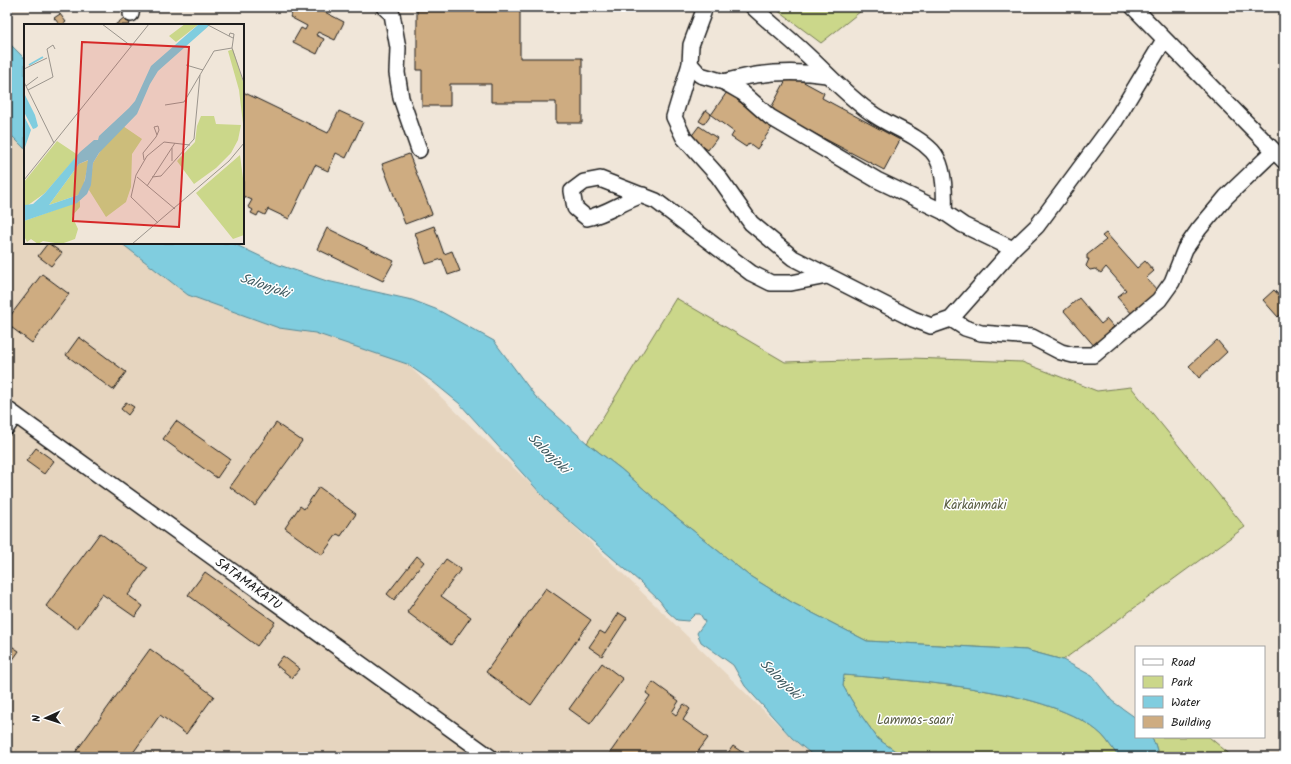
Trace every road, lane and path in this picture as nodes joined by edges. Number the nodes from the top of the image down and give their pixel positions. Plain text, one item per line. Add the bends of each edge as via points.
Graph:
1 (384, 7) edge
2 (704, 7) edge
3 (752, 7) edge
4 (1133, 7) edge
5 (1164, 40) junction
6 (690, 64) junction
7 (827, 75) junction
8 (724, 82) junction
9 (419, 150) dead end
10 (1278, 157) edge
11 (643, 195) dead end
12 (944, 212) junction
13 (1013, 249) junction
14 (827, 276) junction
15 (951, 319) junction
16 (10, 417) edge
17 (490, 757) edge

1 - 9 street via 392,14 398,48 397,73 401,98
2 - 6 street via 691,45
3 - 7 street
4 - 5 street
5 - 10 street
5 - 13 street via 1114,121 1037,226
6 - 8 street via 700,76
6 - 14 street via 674,117 684,138 718,176 751,223 793,258
7 - 8 street via 797,71 765,73
7 - 12 street via 872,113 915,137 933,152 943,175
8 - 12 street via 743,93 770,117 793,131 877,180
10 - 15 street via 1226,197 1185,250 1172,282 1159,300 1094,355 1061,352 1032,337 981,333
11 - 14 street via 662,205 751,273 771,284
12 - 13 street via 963,226
13 - 15 street
14 - 15 street via 931,326
16 - 17 street, SATAMAKATU

